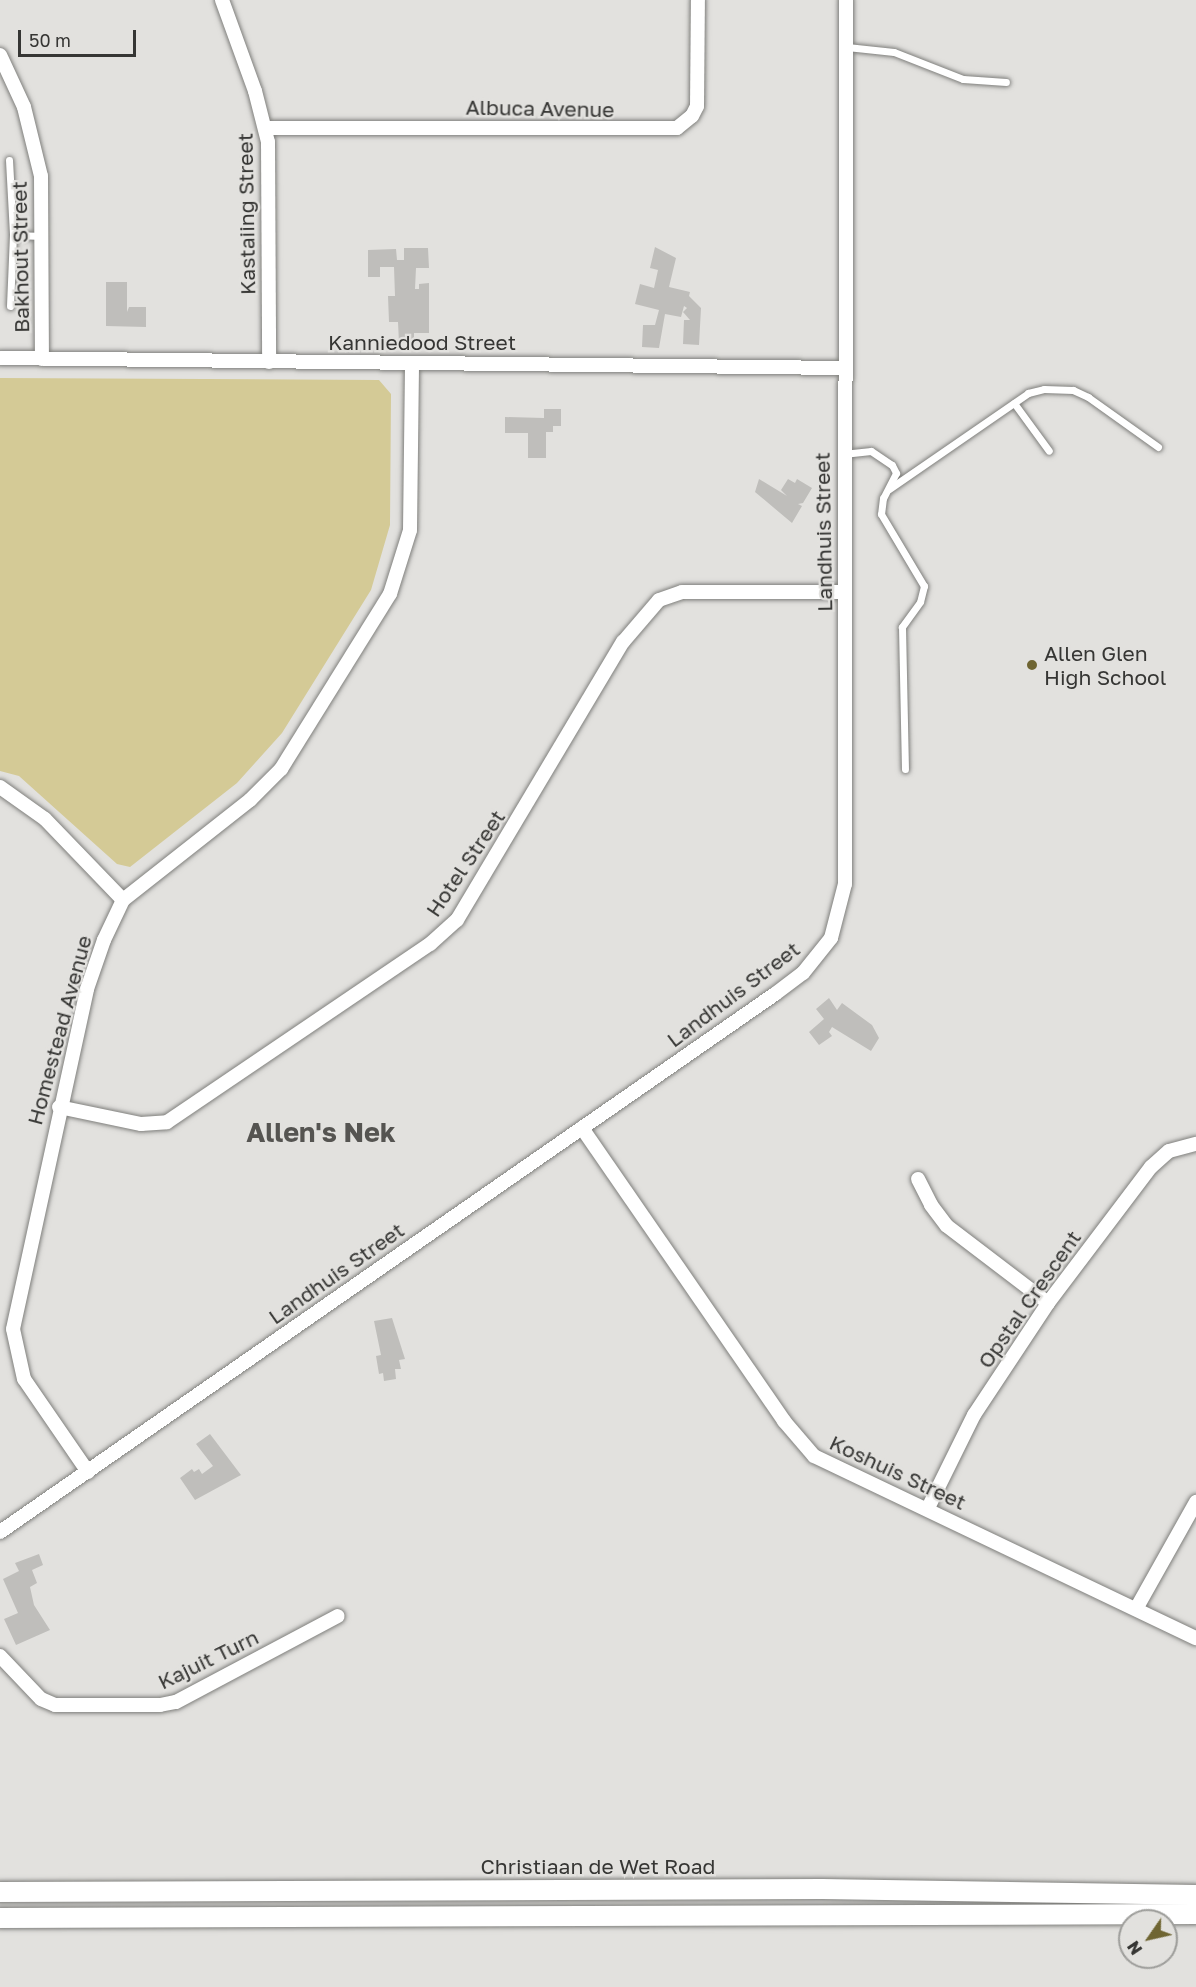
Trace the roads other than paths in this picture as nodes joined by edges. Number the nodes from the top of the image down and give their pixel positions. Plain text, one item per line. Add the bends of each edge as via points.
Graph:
1 (222, 0) edge
2 (698, 0) edge
3 (846, 0) edge
4 (847, 47) junction
5 (0, 56) edge
6 (1006, 82) dead end
7 (266, 128) junction
8 (9, 160) dead end
9 (13, 236) junction
10 (43, 236) junction
11 (10, 306) dead end
12 (0, 358) edge
13 (42, 359) junction
14 (269, 362) junction
15 (412, 363) junction
16 (844, 368) junction
17 (1014, 403) junction
18 (1158, 447) dead end
19 (1049, 451) dead end
20 (843, 454) junction
21 (887, 490) junction
22 (845, 592) junction
23 (905, 769) dead end
24 (0, 787) edge
25 (123, 900) junction
26 (59, 1107) junction
27 (582, 1128) junction
28 (1196, 1144) edge
29 (918, 1179) dead end
30 (1048, 1303) junction
31 (88, 1472) junction
32 (1196, 1502) edge
33 (928, 1508) junction
34 (0, 1532) edge
35 (1136, 1609) junction
36 (338, 1616) dead end
37 (1196, 1638) edge
38 (0, 1656) edge
39 (0, 1892) edge
40 (1196, 1895) edge
41 (1196, 1914) edge
42 (0, 1918) edge

1 - 7 street, Kastaiing Street
2 - 7 street, Albuca Avenue via 697,106 692,116 677,128
3 - 4 street, Landhuis Street
4 - 6 lane via 894,52 963,79
4 - 16 street, Landhuis Street
5 - 10 street, Bakhout Street via 13,77 35,144 41,176
7 - 14 street, Kastaiing Street
8 - 9 lane
9 - 10 lane
9 - 11 lane
10 - 13 street, Bakhout Street
12 - 13 street, Kanniedood Street
13 - 14 street, Kanniedood Street
14 - 15 street, Kanniedood Street
15 - 16 street, Kanniedood Street
15 - 25 street, Homestead Avenue via 411,530 399,574 385,603 281,769 250,800 140,882
16 - 20 street, Landhuis Street
17 - 18 lane via 1028,393 1044,389 1073,390 1112,411
17 - 19 lane
17 - 21 lane
20 - 21 lane via 871,451 892,465 896,473
20 - 22 street, Landhuis Street
21 - 23 lane via 881,514 924,586 920,602 902,627
22 - 26 street, Hotel Street via 682,592 659,600 623,642 457,920 430,944 168,1122 141,1124
22 - 27 street, Landhuis Street via 845,884 831,938 803,973
24 - 25 street via 37,812
25 - 26 street, Homestead Avenue via 94,966
26 - 31 street, Homestead Avenue via 13,1329 24,1379
27 - 31 street, Landhuis Street
27 - 33 street, Koshuis Street via 798,1439 814,1456
28 - 30 street, Opstal Crescent via 1169,1151 1151,1167
29 - 30 street via 947,1226
30 - 33 street, Opstal Crescent via 974,1415
31 - 34 street, Landhuis Street
32 - 35 street
33 - 35 street, Koshuis Street
35 - 37 street, Koshuis Street
36 - 38 street, Kajuit Turn via 176,1702 160,1706 55,1705 42,1699
39 - 40 main road, Christiaan de Wet Road via 822,1889
41 - 42 main road

